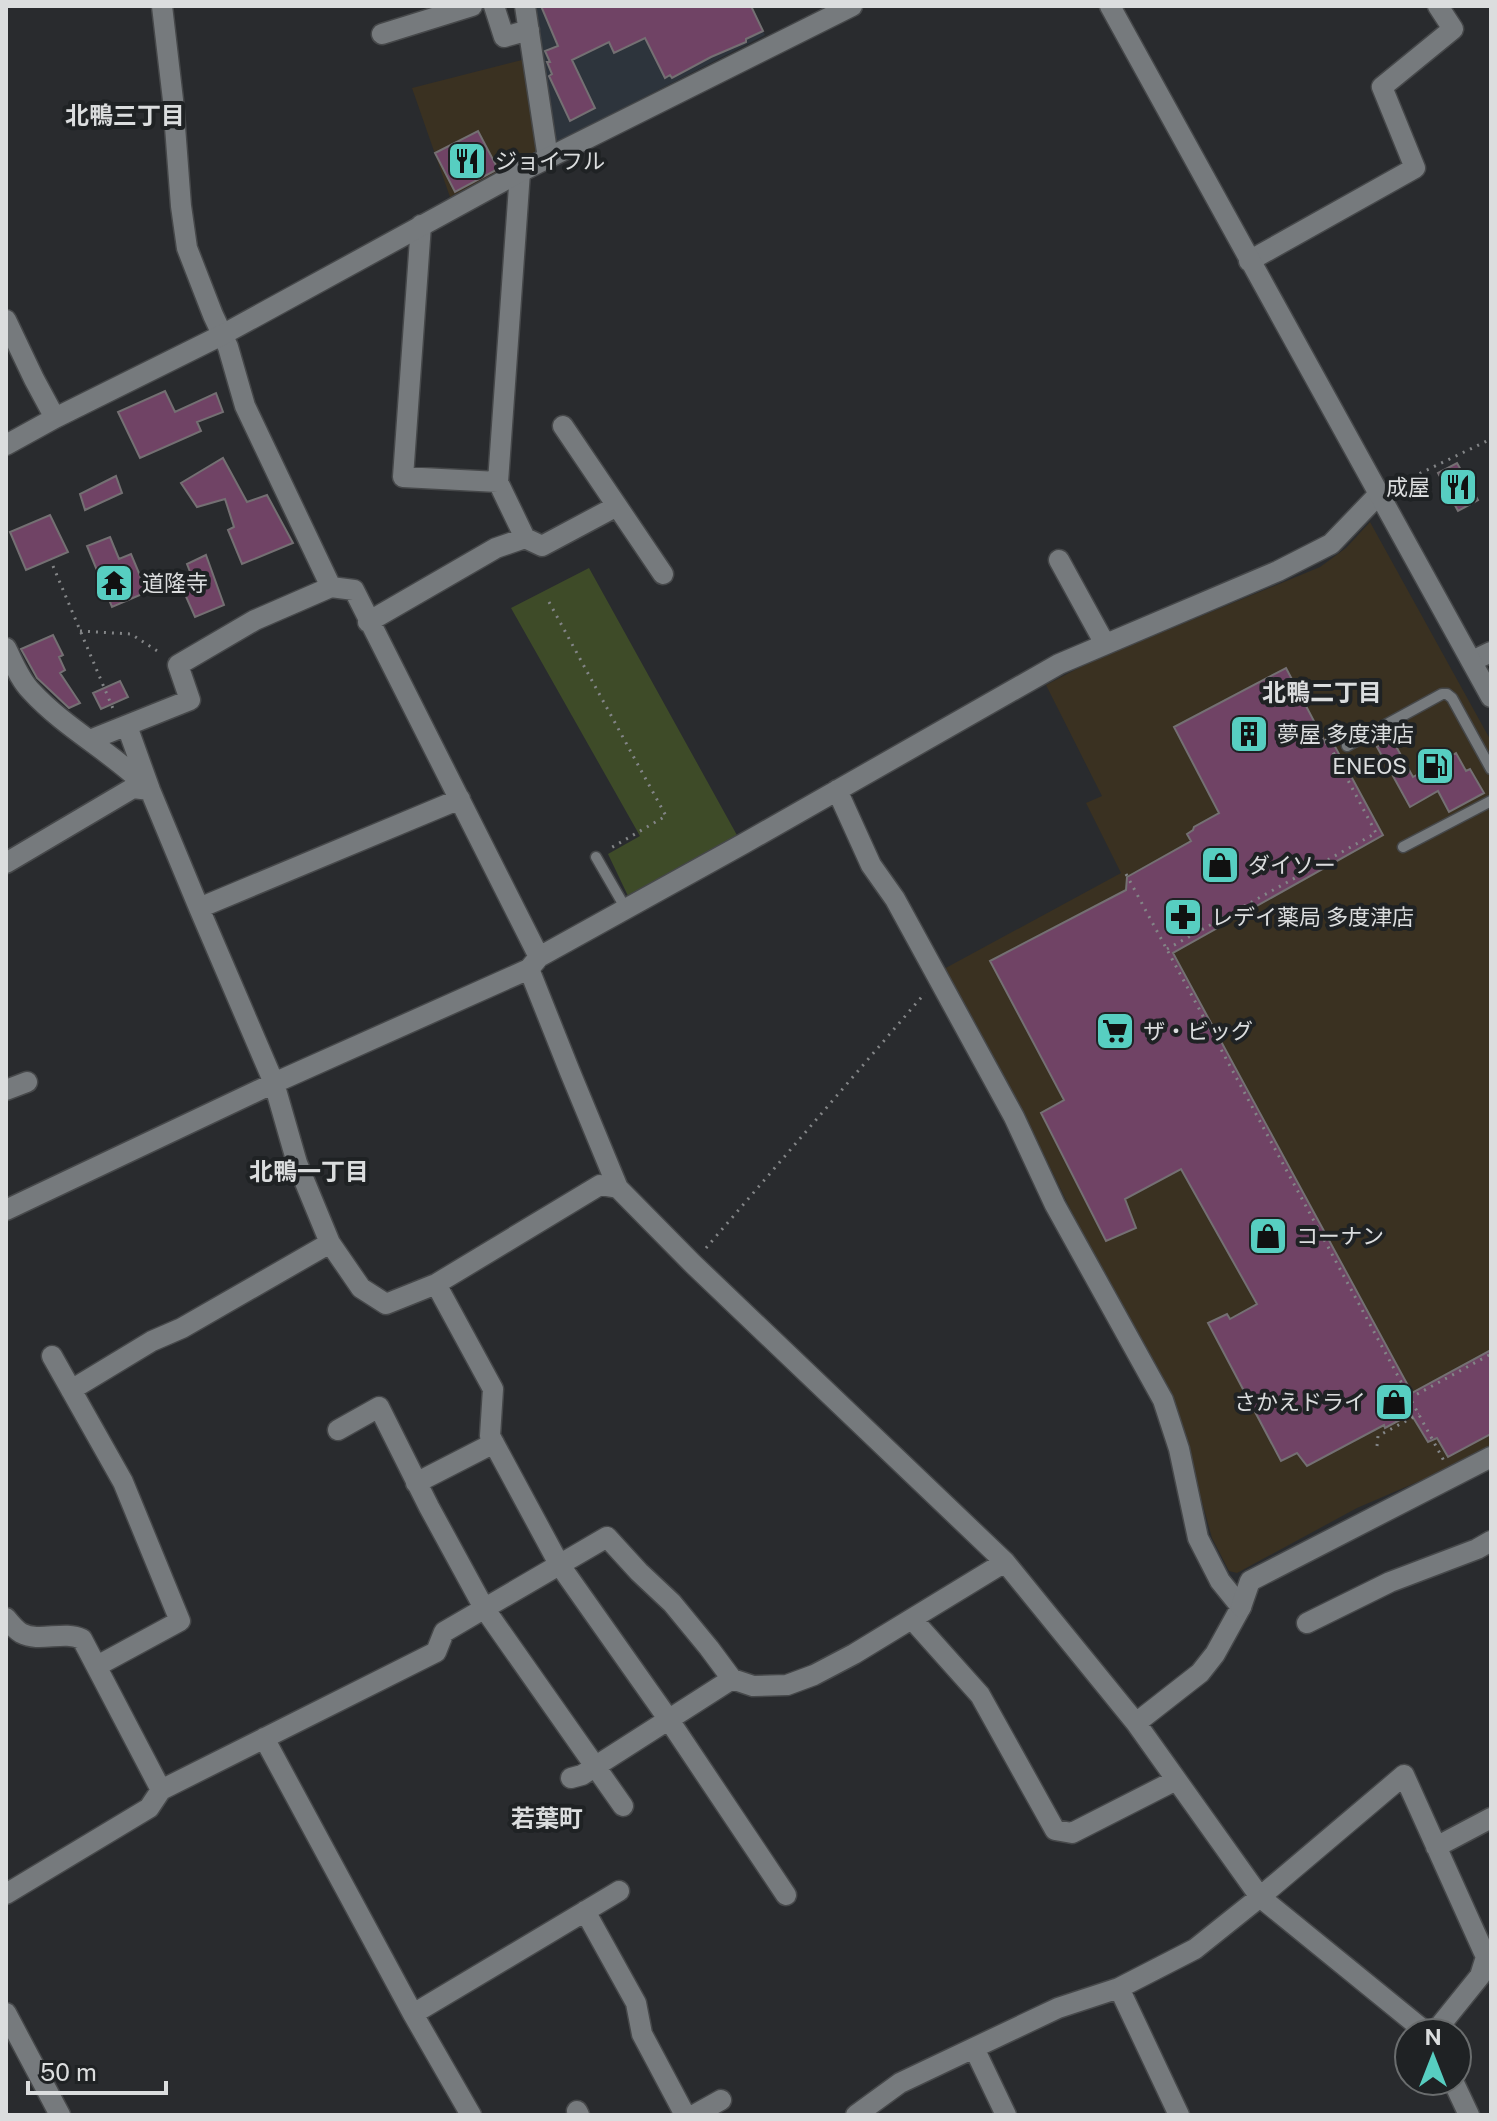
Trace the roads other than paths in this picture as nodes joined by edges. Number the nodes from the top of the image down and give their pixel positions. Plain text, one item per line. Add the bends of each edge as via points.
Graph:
1 (162, 6) edge
2 (472, 6) edge
3 (494, 6) edge
4 (525, 6) edge
5 (852, 6) edge
6 (1110, 6) edge
7 (1438, 6) edge
8 (529, 30) junction
9 (382, 34) dead end
10 (548, 158) junction
11 (520, 172) junction
12 (421, 225) junction
13 (1249, 261) junction
14 (6, 320) edge
15 (222, 335) junction
16 (55, 418) junction
17 (563, 426) dead end
18 (6, 445) edge
19 (498, 482) junction
20 (1380, 493) junction
21 (617, 506) junction
22 (525, 538) junction
23 (1059, 560) dead end
24 (663, 574) dead end
25 (331, 587) junction
26 (368, 622) junction
27 (1105, 644) junction
28 (6, 648) edge
29 (1491, 652) edge
30 (1472, 661) junction
31 (1491, 697) edge
32 (127, 726) junction
33 (90, 740) junction
34 (1347, 746) dead end
35 (1491, 769) edge
36 (150, 790) junction
37 (837, 790) junction
38 (460, 799) junction
39 (1491, 801) edge
40 (1403, 847) dead end
41 (596, 857) road end
42 (6, 863) edge
43 (199, 908) junction
44 (626, 909) junction
45 (534, 963) junction
46 (27, 1082) dead end
47 (274, 1083) junction
48 (6, 1090) edge
49 (618, 1188) junction
50 (6, 1210) edge
51 (330, 1243) junction
52 (436, 1284) junction
53 (52, 1356) dead end
54 (71, 1390) junction
55 (338, 1430) dead end
56 (494, 1443) junction
57 (1491, 1457) edge
58 (416, 1483) junction
59 (1491, 1541) edge
60 (1005, 1562) junction
61 (559, 1564) junction
62 (1241, 1607) junction
63 (484, 1608) junction
64 (6, 1618) edge
65 (912, 1619) junction
66 (1307, 1623) dead end
67 (97, 1666) junction
68 (732, 1679) junction
69 (669, 1720) junction
70 (1136, 1723) junction
71 (264, 1738) junction
72 (595, 1767) junction
73 (571, 1778) dead end
74 (1176, 1780) junction
75 (161, 1790) junction
76 (623, 1806) dead end
77 (1491, 1818) edge
78 (1436, 1847) junction
79 (619, 1891) dead end
80 (6, 1894) edge
81 (786, 1895) dead end
82 (1260, 1897) junction
83 (585, 1911) junction
84 (1119, 1988) junction
85 (6, 2013) edge
86 (413, 2014) junction
87 (1407, 2017) edge
88 (1447, 2017) edge
89 (974, 2048) junction
90 (721, 2100) dead end
91 (55, 2113) edge
92 (471, 2115) edge
93 (685, 2115) edge
94 (694, 2115) edge
95 (856, 2115) edge
96 (1006, 2115) edge
97 (1179, 2115) edge

1 - 15 street via 187,248
2 - 9 street
3 - 8 street via 504,37
4 - 8 street
5 - 10 street
6 - 13 street
7 - 13 street via 1453,29 1382,87 1415,168
8 - 10 street
10 - 11 street
11 - 12 street
11 - 19 street
12 - 15 street
12 - 19 street via 403,477
13 - 20 street
14 - 16 street
15 - 16 street
15 - 25 street via 245,406
16 - 18 street
17 - 21 street
19 - 22 street
20 - 27 street via 1331,544
20 - 30 street
21 - 22 street via 542,546
21 - 24 street
22 - 26 street via 496,548
23 - 27 street
25 - 26 street via 354,590
25 - 32 street via 255,620 178,665 190,700
26 - 38 street
27 - 37 street via 1059,664
28 - 33 street via 28,689
29 - 30 street
30 - 31 street
32 - 33 street
32 - 36 street
33 - 36 street
34 - 35 lane via 1447,694
36 - 42 street via 133,788
36 - 43 street
37 - 44 street
37 - 62 street via 871,865 895,899 1014,1117 1055,1205 1163,1400 1198,1538 1220,1581
38 - 43 street
38 - 45 street
39 - 40 lane
41 - 44 lane
43 - 47 street
44 - 45 street
45 - 47 street
45 - 49 street via 570,1072
46 - 48 street
47 - 50 street
47 - 51 street via 297,1163
49 - 52 street via 600,1185
49 - 60 street
51 - 52 street via 361,1288 386,1304
51 - 54 street
52 - 56 street via 493,1389
53 - 54 street
54 - 67 street via 123,1482 180,1621
55 - 58 street via 379,1407
56 - 58 street
56 - 61 street
57 - 62 street via 1250,1581
58 - 63 street
59 - 66 street
60 - 65 street
60 - 70 street
61 - 63 street
61 - 68 street via 607,1537 672,1603
61 - 69 street
62 - 70 street via 1200,1673
63 - 71 street via 444,1632 436,1652
63 - 72 street
64 - 67 street via 20,1632 37,1637 82,1639
65 - 68 street via 787,1685 753,1686
65 - 74 street via 980,1695 1055,1830 1072,1833
67 - 75 street
68 - 69 street
69 - 72 street
69 - 81 street
70 - 74 street
71 - 75 street
71 - 86 street
72 - 73 street
72 - 76 street
74 - 82 street
75 - 80 street via 149,1808
77 - 78 street
78 - 82 street via 1404,1775
78 - 88 street via 1486,1957 1480,1976
79 - 83 street
82 - 84 street via 1195,1949
82 - 87 street
83 - 86 street
83 - 93 street via 636,2003 642,2034
84 - 89 street via 1058,2008
84 - 97 street
85 - 91 street
86 - 92 street
89 - 95 street via 900,2083
89 - 96 street
90 - 94 street

